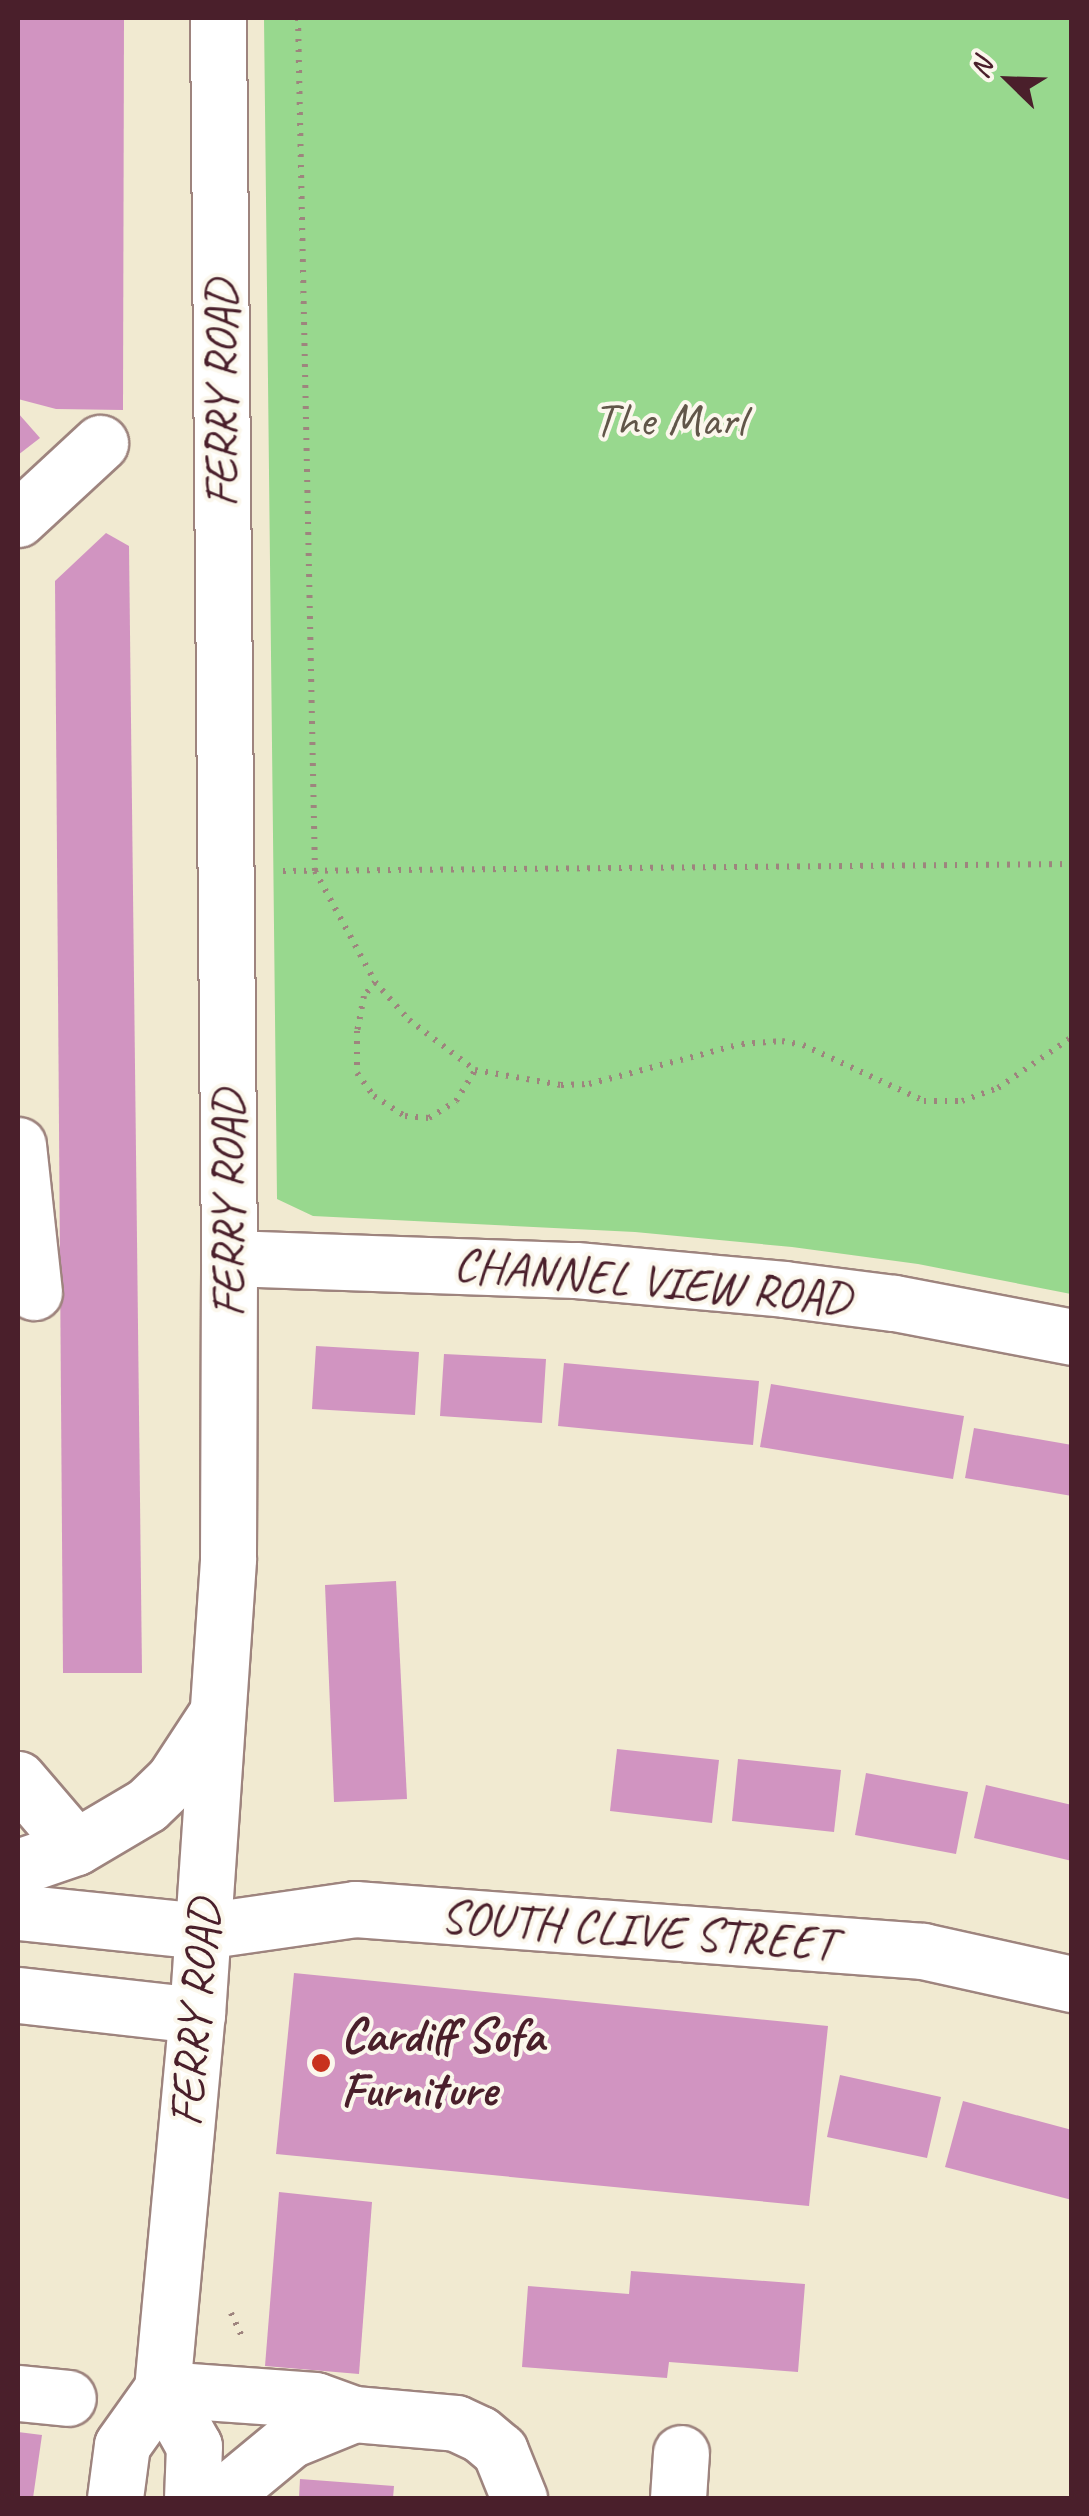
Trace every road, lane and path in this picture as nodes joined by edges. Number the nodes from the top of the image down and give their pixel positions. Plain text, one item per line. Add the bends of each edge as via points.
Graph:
1 (218, 18) edge
2 (298, 18) edge
3 (100, 443) dead end
4 (18, 520) edge
5 (1072, 864) edge
6 (225, 871) junction
7 (315, 871) junction
8 (375, 982) junction
9 (1072, 1036) edge
10 (475, 1070) junction
11 (18, 1145) edge
12 (230, 1258) junction
13 (34, 1292) dead end
14 (1072, 1338) edge
15 (217, 1712) junction
16 (18, 1779) edge
17 (76, 1847) junction
18 (18, 1867) edge
19 (18, 1912) edge
20 (203, 1931) junction
21 (1072, 1984) edge
22 (18, 1995) edge
23 (197, 2014) junction
24 (232, 2301) dead end
25 (244, 2342) dead end
26 (162, 2389) junction
27 (354, 2414) junction
28 (115, 2498) edge
29 (192, 2498) edge
30 (220, 2498) edge
31 (519, 2498) edge

1 - 6 street, FERRY ROAD
2 - 7 path
3 - 4 street
5 - 7 path
6 - 7 path
6 - 12 street, FERRY ROAD
7 - 8 path
8 - 10 path via 409,1020
8 - 10 path via 364,996 357,1031 357,1074 374,1096 405,1116 429,1118 456,1101
9 - 10 path via 998,1088 962,1102 924,1101 803,1045 782,1042 742,1044 590,1084
11 - 13 street
12 - 14 street, CHANNEL VIEW ROAD via 576,1270 784,1288
12 - 15 street, FERRY ROAD via 228,1558
15 - 17 street via 173,1780 147,1805
15 - 20 street, FERRY ROAD
16 - 17 street
17 - 18 street
19 - 20 street, SOUTH CLIVE STREET
20 - 21 street, SOUTH CLIVE STREET via 354,1909 923,1951
20 - 23 street, FERRY ROAD
22 - 23 street
23 - 26 street, FERRY ROAD
24 - 25 path via 230,2319
26 - 27 street via 315,2400
26 - 28 street via 122,2444
26 - 29 street via 194,2446
27 - 30 street via 290,2440
27 - 31 street via 456,2423 480,2434 510,2467

